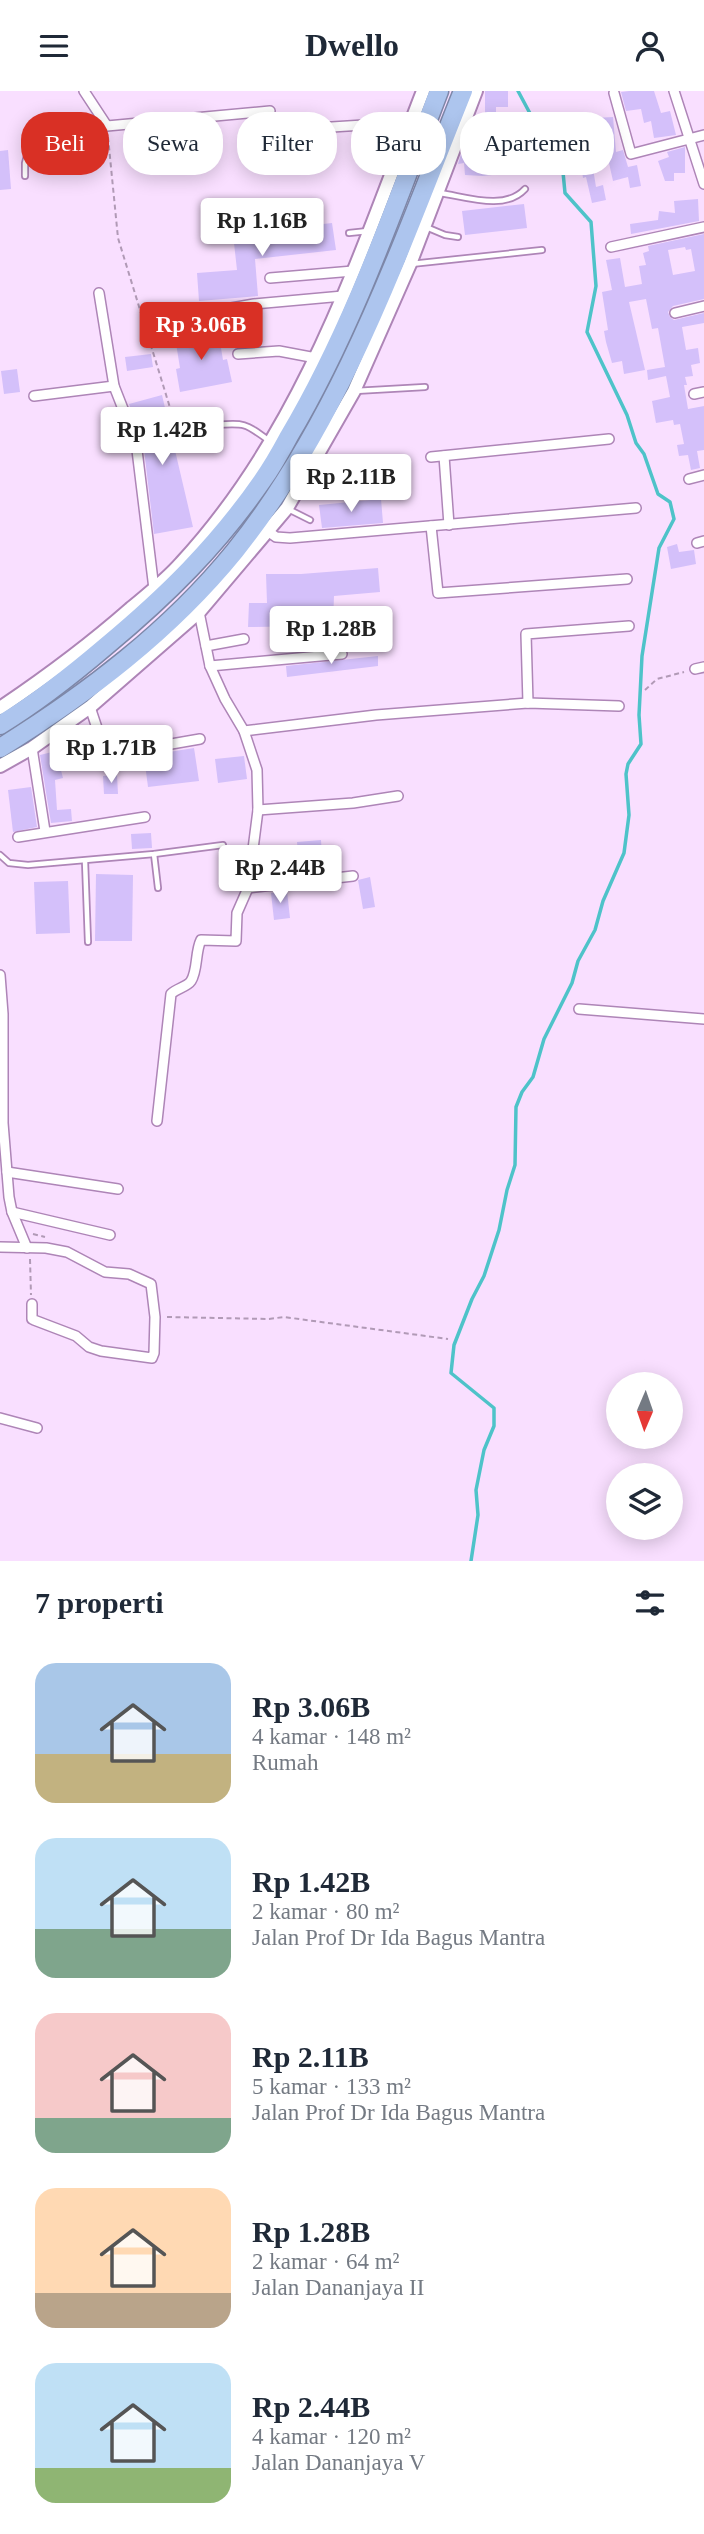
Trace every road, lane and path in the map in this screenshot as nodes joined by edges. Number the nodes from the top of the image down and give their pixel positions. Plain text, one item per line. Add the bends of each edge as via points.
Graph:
1 (85, 91) edge
2 (423, 91) edge
3 (439, 91) edge
4 (463, 91) edge
5 (476, 91) edge
6 (674, 91) edge
7 (614, 93) dead end
8 (270, 111) dead end
9 (98, 112) edge
10 (415, 112) edge
11 (109, 126) edge
12 (704, 135) edge
13 (690, 138) junction
14 (457, 142) junction
15 (460, 143) edge
16 (109, 146) edge
17 (391, 175) edge
18 (704, 184) edge
19 (525, 189) dead end
20 (439, 193) junction
21 (426, 227) junction
22 (704, 227) edge
23 (369, 231) junction
24 (349, 233) dead end
25 (458, 237) dead end
26 (611, 247) dead end
27 (542, 250) dead end
28 (411, 264) junction
29 (359, 277) junction
30 (270, 278) dead end
31 (382, 291) junction
32 (99, 293) dead end
33 (344, 296) junction
34 (704, 306) edge
35 (675, 313) dead end
36 (186, 316) dead end
37 (238, 354) dead end
38 (316, 358) junction
39 (114, 386) junction
40 (425, 387) dead end
41 (354, 391) junction
42 (34, 396) dead end
43 (175, 424) dead end
44 (215, 425) dead end
45 (609, 439) dead end
46 (272, 442) junction
47 (444, 456) junction
48 (431, 457) dead end
49 (704, 475) edge
50 (689, 479) dead end
51 (239, 503) junction
52 (636, 508) dead end
53 (284, 513) junction
54 (310, 520) dead end
55 (449, 525) junction
56 (263, 526) junction
57 (431, 526) junction
58 (627, 579) dead end
59 (154, 589) junction
60 (199, 612) junction
61 (629, 626) dead end
62 (244, 639) dead end
63 (206, 646) junction
64 (342, 654) dead end
65 (210, 666) junction
66 (700, 668) edge
67 (645, 690) dead end
68 (528, 703) junction
69 (20, 704) junction
70 (619, 706) dead end
71 (90, 707) junction
72 (0, 708) edge
73 (0, 725) edge
74 (244, 731) junction
75 (200, 739) dead end
76 (0, 748) edge
77 (32, 748) junction
78 (0, 766) edge
79 (398, 796) dead end
80 (258, 810) junction
81 (145, 817) dead end
82 (45, 831) junction
83 (18, 837) dead end
84 (223, 845) dead end
85 (154, 854) junction
86 (0, 855) edge
87 (85, 861) junction
88 (353, 876) dead end
89 (159, 888) dead end
90 (248, 888) junction
91 (88, 942) dead end
92 (0, 975) edge
93 (579, 1009) dead end
94 (704, 1019) edge
95 (1, 1044) edge
96 (157, 1121) dead end
97 (7, 1172) junction
98 (118, 1188) dead end
99 (12, 1212) junction
100 (110, 1235) dead end
101 (0, 1247) edge
102 (27, 1248) junction
103 (32, 1304) joint
104 (155, 1317) junction
105 (447, 1339) dead end
106 (0, 1418) edge
107 (37, 1427) dead end

1 - 9 street
2 - 10 street
3 - 29 highway
4 - 31 highway
5 - 14 street
6 - 13 street
7 - 13 street via 631,154
8 - 11 street
12 - 13 street
13 - 18 street
14 - 15 lane
14 - 20 street
16 - 43 path via 118,238
17 - 23 street
19 - 20 lane via 508,200
20 - 21 street
21 - 25 lane
21 - 28 street
22 - 26 street
23 - 24 lane
23 - 29 street
27 - 28 lane
28 - 41 street
29 - 30 street
29 - 31 highway
29 - 33 street
29 - 51 highway via 333,356 305,409 263,480
31 - 56 highway via 343,380
32 - 39 street
33 - 36 street
33 - 38 street
34 - 35 street
37 - 38 street via 279,351
38 - 46 street
39 - 42 street
39 - 59 street via 136,442
40 - 41 lane
41 - 53 street
44 - 46 lane via 240,423
45 - 47 street
46 - 51 street
47 - 48 street
47 - 55 street
49 - 50 street
51 - 59 street
51 - 69 highway via 205,555 152,608 55,689
52 - 55 street
53 - 54 lane
53 - 56 highway
55 - 57 street
56 - 57 street via 275,537 290,538
56 - 60 street
56 - 76 highway via 117,667
57 - 58 street via 438,593
59 - 69 street
60 - 63 street
60 - 71 street
61 - 68 street via 526,634
62 - 63 street
63 - 65 street
64 - 65 street
65 - 74 street
66 - 67 path via 663,677
68 - 70 street
68 - 74 street
69 - 72 street
69 - 73 highway
71 - 75 street via 108,755
71 - 77 street
74 - 80 street via 257,770
77 - 78 street
77 - 82 street
79 - 80 street
80 - 90 street
81 - 82 street
82 - 83 street
84 - 85 lane
85 - 87 lane
85 - 89 lane
86 - 87 lane via 16,865
87 - 91 lane
88 - 90 street
90 - 96 street via 237,913 236,941 201,940 192,979 172,994
92 - 95 street
93 - 94 street
95 - 97 street
97 - 98 street
97 - 99 street
99 - 100 street
99 - 102 street
101 - 102 street
102 - 103 path
102 - 104 street via 67,1252 105,1272 141,1278 151,1284
103 - 104 street via 32,1319 76,1336 89,1347 146,1359 154,1353
104 - 105 path via 284,1317
106 - 107 street

